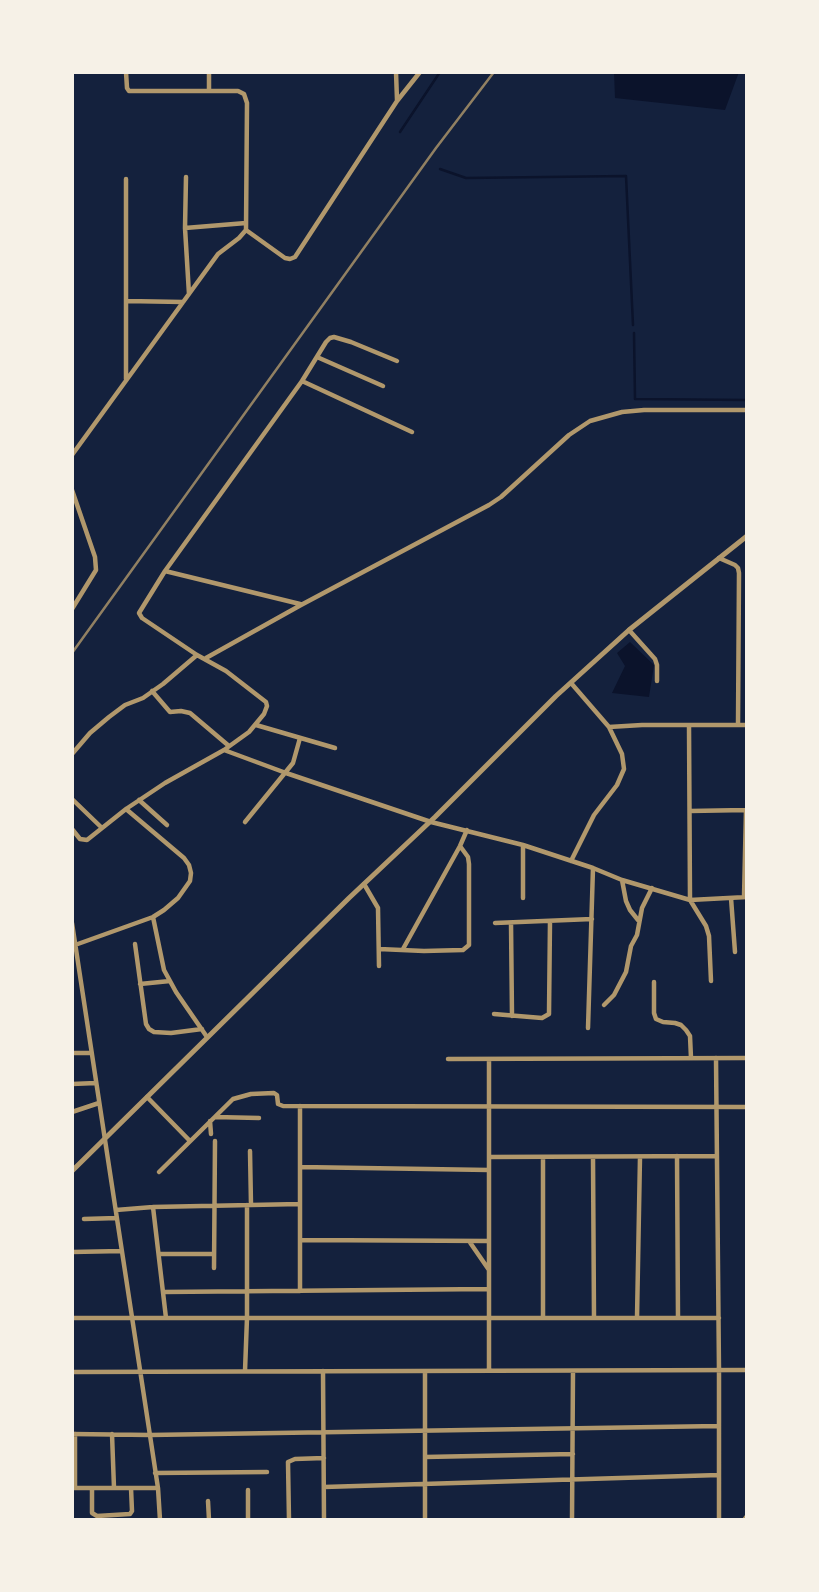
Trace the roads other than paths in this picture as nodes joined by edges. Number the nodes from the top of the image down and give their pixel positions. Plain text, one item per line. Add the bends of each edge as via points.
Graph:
1 (126, 72) edge
2 (209, 72) edge
3 (396, 72) edge
4 (420, 72) edge
5 (209, 90) junction
6 (397, 101) junction
7 (186, 177) dead end
8 (127, 179) dead end
9 (246, 226) junction
10 (185, 228) junction
11 (189, 295) junction
12 (126, 301) junction
13 (183, 302) junction
14 (317, 357) junction
15 (397, 361) dead end
16 (126, 380) junction
17 (302, 381) junction
18 (383, 386) dead end
19 (747, 410) edge
20 (412, 432) dead end
21 (72, 455) edge
22 (72, 490) edge
23 (747, 536) edge
24 (718, 558) junction
25 (164, 571) junction
26 (301, 605) junction
27 (72, 609) edge
28 (629, 630) junction
29 (197, 655) junction
30 (205, 659) junction
31 (657, 681) dead end
32 (571, 683) junction
33 (152, 691) junction
34 (256, 725) junction
35 (690, 725) junction
36 (738, 725) junction
37 (747, 725) edge
38 (609, 727) junction
39 (300, 738) junction
40 (226, 748) junction
41 (335, 748) dead end
42 (72, 754) edge
43 (286, 773) junction
44 (72, 799) edge
45 (139, 800) junction
46 (126, 809) junction
47 (747, 810) edge
48 (690, 811) junction
49 (430, 821) junction
50 (245, 822) dead end
51 (167, 825) dead end
52 (103, 828) junction
53 (72, 829) edge
54 (467, 830) junction
55 (523, 845) junction
56 (460, 846) junction
57 (571, 861) junction
58 (593, 868) junction
59 (622, 880) junction
60 (364, 884) junction
61 (652, 888) junction
62 (746, 897) edge
63 (523, 898) dead end
64 (731, 898) junction
65 (690, 900) junction
66 (153, 917) junction
67 (592, 919) junction
68 (639, 920) junction
69 (550, 921) junction
70 (72, 923) edge
71 (495, 923) dead end
72 (511, 923) junction
73 (135, 944) dead end
74 (75, 945) junction
75 (379, 949) junction
76 (403, 949) junction
77 (735, 952) dead end
78 (379, 966) dead end
79 (170, 981) junction
80 (711, 981) dead end
81 (654, 982) dead end
82 (140, 984) junction
83 (604, 1005) dead end
84 (494, 1014) dead end
85 (512, 1016) junction
86 (587, 1028) dead end
87 (202, 1029) junction
88 (207, 1037) junction
89 (72, 1053) edge
90 (92, 1053) junction
91 (691, 1058) junction
92 (716, 1058) junction
93 (747, 1058) edge
94 (448, 1059) dead end
95 (489, 1059) junction
96 (96, 1083) junction
97 (72, 1084) edge
98 (147, 1097) junction
99 (99, 1103) junction
100 (300, 1107) junction
101 (489, 1107) junction
102 (716, 1107) junction
103 (747, 1107) edge
104 (72, 1112) edge
105 (259, 1118) dead end
106 (212, 1119) junction
107 (211, 1134) dead end
108 (105, 1138) junction
109 (190, 1141) junction
110 (215, 1141) dead end
111 (250, 1150) dead end
112 (717, 1156) junction
113 (489, 1157) junction
114 (543, 1157) junction
115 (593, 1157) junction
116 (640, 1157) junction
117 (677, 1157) junction
118 (300, 1167) junction
119 (489, 1170) junction
120 (72, 1171) edge
121 (159, 1172) dead end
122 (300, 1204) junction
123 (214, 1205) junction
124 (249, 1205) junction
125 (153, 1207) junction
126 (116, 1210) junction
127 (117, 1218) junction
128 (84, 1219) dead end
129 (300, 1240) junction
130 (468, 1241) junction
131 (489, 1241) junction
132 (122, 1251) junction
133 (72, 1252) edge
134 (159, 1254) junction
135 (214, 1254) junction
136 (214, 1268) dead end
137 (489, 1271) junction
138 (489, 1289) junction
139 (247, 1291) junction
140 (300, 1291) junction
141 (164, 1292) junction
142 (72, 1318) edge
143 (132, 1318) junction
144 (166, 1318) junction
145 (247, 1318) junction
146 (489, 1318) junction
147 (543, 1318) junction
148 (594, 1318) junction
149 (637, 1318) junction
150 (678, 1318) junction
151 (719, 1318) junction
152 (747, 1370) edge
153 (246, 1371) junction
154 (323, 1371) junction
155 (425, 1371) junction
156 (489, 1371) junction
157 (573, 1371) junction
158 (719, 1371) junction
159 (72, 1372) edge
160 (140, 1372) junction
161 (719, 1426) junction
162 (573, 1429) junction
163 (425, 1431) junction
164 (324, 1432) junction
165 (73, 1434) edge
166 (112, 1434) junction
167 (150, 1435) junction
168 (573, 1454) junction
169 (425, 1457) junction
170 (324, 1458) junction
171 (267, 1472) dead end
172 (155, 1473) junction
173 (719, 1475) junction
174 (573, 1480) junction
175 (425, 1484) junction
176 (324, 1487) junction
177 (73, 1488) edge
178 (92, 1488) junction
179 (114, 1488) junction
180 (131, 1488) junction
181 (158, 1488) junction
182 (248, 1490) dead end
183 (208, 1501) dead end
184 (747, 1516) edge
185 (160, 1520) edge
186 (209, 1520) edge
187 (248, 1520) edge
188 (289, 1520) edge
189 (324, 1520) edge
190 (425, 1520) edge
191 (572, 1520) edge
192 (719, 1520) edge
193 (744, 1520) edge

1 - 5 street via 130,91
2 - 5 street
3 - 6 street
4 - 6 street
5 - 9 street via 238,91 247,103
6 - 9 street via 295,257 285,258
7 - 10 street
8 - 12 street
9 - 10 street
9 - 11 street via 239,238 218,254
10 - 11 street
11 - 13 street
12 - 13 street
12 - 16 street
13 - 16 street
14 - 15 street via 334,337
14 - 17 street
14 - 18 street
16 - 21 street
17 - 20 street
17 - 25 street
19 - 26 street via 644,410 590,421 489,505
22 - 27 street via 96,556 96,570
23 - 24 street
24 - 28 street
24 - 36 street via 738,568
25 - 26 street
25 - 29 street via 139,615
26 - 30 street
28 - 31 street via 655,659
28 - 32 street
29 - 30 street
29 - 33 street
30 - 34 street via 266,702
32 - 38 street
32 - 49 street
33 - 40 street via 170,712 190,713
33 - 42 street via 109,717
34 - 39 street
34 - 40 street
35 - 36 street
35 - 38 street
35 - 48 street
36 - 37 street
38 - 57 street via 624,769
39 - 41 street
39 - 43 street
40 - 43 street
40 - 45 street
43 - 49 street
43 - 50 street
44 - 52 street
45 - 46 street
45 - 51 street
46 - 52 street
46 - 66 street via 184,858 191,873 178,898
47 - 48 street
47 - 62 street
48 - 65 street
49 - 54 street
49 - 60 street
52 - 53 street via 87,840
54 - 55 street
54 - 56 street
55 - 57 street
55 - 63 street
56 - 76 street
56 - 76 street via 470,864 469,945 463,950
57 - 58 street
58 - 59 street
58 - 67 street
59 - 61 street
59 - 68 street via 626,901
60 - 75 street via 378,908
60 - 88 street
61 - 65 street
61 - 68 street
62 - 64 street
64 - 65 street
64 - 77 street
65 - 80 street via 709,936
66 - 74 street
66 - 79 street
67 - 69 street
67 - 86 street
68 - 83 street via 626,972
69 - 72 street
69 - 85 street via 549,1014 542,1018
70 - 74 street
71 - 72 street
72 - 85 street
73 - 82 street
74 - 90 street
75 - 76 street
75 - 78 street
79 - 82 street
79 - 87 street
81 - 91 street via 656,1019 686,1030
82 - 87 street via 149,1029 171,1033
84 - 85 street
87 - 88 street
88 - 98 street
89 - 90 street
90 - 96 street
91 - 92 street
91 - 95 street
92 - 93 street
92 - 102 street
94 - 95 street
95 - 101 street
96 - 97 street
96 - 99 street
98 - 108 street
98 - 109 street
99 - 104 street
99 - 108 street
100 - 101 street
100 - 106 street via 279,1106 274,1093 251,1094 233,1099
100 - 118 street
101 - 102 street
101 - 113 street
102 - 103 street
102 - 112 street
105 - 106 street
106 - 107 street
106 - 109 street
108 - 120 street
108 - 126 street
109 - 121 street
110 - 123 street
111 - 124 street
112 - 117 street
112 - 151 street
113 - 114 street
113 - 119 street
114 - 115 street
114 - 147 street
115 - 116 street
115 - 148 street
116 - 117 street
116 - 149 street
117 - 150 street
118 - 119 street
118 - 122 street
119 - 131 street
122 - 124 street
122 - 129 street
123 - 124 street
123 - 125 street
123 - 135 street
124 - 139 street
125 - 126 street
125 - 134 street
126 - 127 street
127 - 128 street
127 - 132 street
129 - 130 street
129 - 140 street
130 - 131 street
130 - 137 street
131 - 137 street
132 - 133 street
132 - 143 street
134 - 135 street
134 - 141 street
135 - 136 street
137 - 138 street
138 - 140 street
138 - 146 street
139 - 140 street
139 - 141 street
139 - 145 street
141 - 144 street
142 - 143 street
143 - 144 street
143 - 160 street
144 - 145 street
145 - 146 street
145 - 153 street
146 - 147 street
146 - 156 street
147 - 148 street
148 - 149 street
149 - 150 street
150 - 151 street
151 - 158 street
152 - 158 street
153 - 154 street
153 - 160 street
154 - 155 street
154 - 164 street
155 - 156 street
155 - 163 street
156 - 157 street
157 - 158 street
157 - 162 street
158 - 161 street
159 - 160 street
160 - 167 street
161 - 162 street
161 - 173 street
162 - 163 street
162 - 168 street
163 - 164 street
163 - 169 street
164 - 167 street
164 - 170 street
165 - 166 street
165 - 177 street
166 - 167 street
166 - 179 street
167 - 172 street
168 - 169 street
168 - 174 street
169 - 175 street
170 - 176 street
170 - 188 street via 288,1462
171 - 172 street
172 - 181 street
173 - 174 street
173 - 192 street
174 - 175 street
174 - 191 street
175 - 176 street
175 - 190 street
176 - 189 street
177 - 178 street
178 - 179 street
178 - 180 street via 92,1513 97,1516 130,1514
179 - 180 street
180 - 181 street
181 - 185 street
182 - 187 street
183 - 186 street
184 - 193 street

